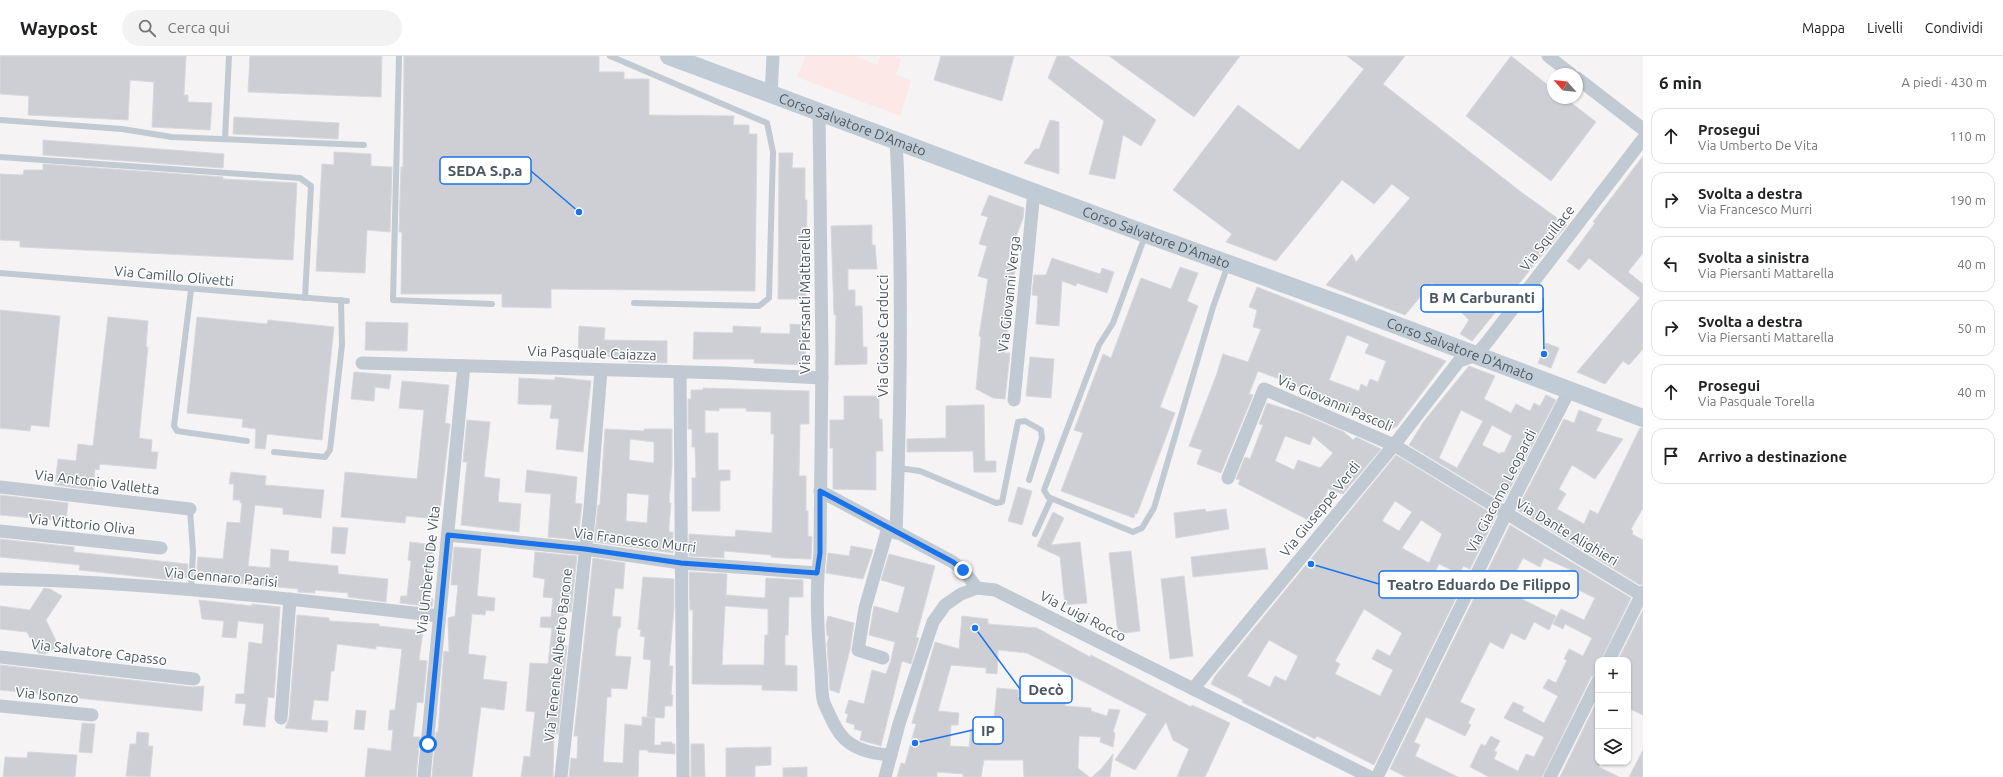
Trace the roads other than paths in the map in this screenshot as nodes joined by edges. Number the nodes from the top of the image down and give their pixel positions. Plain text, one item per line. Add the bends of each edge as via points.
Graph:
1 (229, 56) edge
2 (399, 56) edge
3 (610, 56) edge
4 (670, 56) edge
5 (773, 56) edge
6 (1548, 56) edge
7 (1563, 68) edge
8 (1583, 83) edge
9 (771, 95) junction
10 (819, 112) junction
11 (0, 120) edge
12 (1643, 129) edge
13 (225, 139) junction
14 (896, 139) junction
15 (1643, 139) edge
16 (364, 145) dead end
17 (0, 157) edge
18 (1034, 191) junction
19 (1146, 234) junction
20 (1228, 264) junction
21 (0, 274) edge
22 (191, 290) junction
23 (305, 298) junction
24 (634, 303) dead end
25 (492, 304) dead end
26 (1476, 355) junction
27 (362, 363) dead end
28 (464, 366) junction
29 (601, 370) junction
30 (680, 372) junction
31 (822, 378) junction
32 (1569, 391) junction
33 (1014, 400) dead end
34 (1643, 418) edge
35 (247, 441) dead end
36 (1394, 445) junction
37 (274, 452) dead end
38 (898, 468) junction
39 (1228, 478) dead end
40 (1028, 480) dead end
41 (0, 487) edge
42 (820, 491) junction
43 (1051, 499) junction
44 (190, 509) joint
45 (1506, 514) junction
46 (0, 531) edge
47 (892, 531) junction
48 (1035, 534) dead end
49 (448, 535) junction
50 (161, 548) dead end
51 (585, 549) junction
52 (681, 563) junction
53 (817, 573) junction
54 (0, 579) edge
55 (977, 588) junction
56 (191, 591) junction
57 (1642, 595) edge
58 (290, 599) junction
59 (439, 616) junction
60 (0, 657) edge
61 (1610, 657) edge
62 (883, 658) dead end
63 (194, 679) dead end
64 (1595, 687) edge
65 (1193, 689) junction
66 (0, 706) edge
67 (92, 716) dead end
68 (281, 718) dead end
69 (891, 756) junction
70 (424, 777) edge
71 (561, 777) edge
72 (683, 777) edge
73 (885, 777) edge
74 (1370, 777) edge
75 (1377, 777) edge
76 (1550, 777) edge

1 - 13 lane
2 - 25 lane via 393,300
3 - 24 lane via 767,123 773,152 769,298 759,306
4 - 9 street, Corso Salvatore D'Amato
5 - 9 street
6 - 7 street
8 - 12 street
9 - 10 street, Corso Salvatore D'Amato
10 - 14 street, Corso Salvatore D'Amato
10 - 31 street, Via Piersanti Mattarella
11 - 13 lane via 122,129 172,137
13 - 16 lane
14 - 18 street, Corso Salvatore D'Amato
14 - 38 street, Via Giosuè Carducci via 900,317
15 - 26 street, Via Squillace
17 - 23 lane via 300,178 311,186
18 - 19 street, Corso Salvatore D'Amato
18 - 33 street, Via Giovanni Verga
19 - 20 street, Corso Salvatore D'Amato
19 - 43 lane via 1113,323 1099,345 1044,490
20 - 26 street, Corso Salvatore D'Amato
20 - 43 lane via 1154,508 1142,528 1133,532
21 - 22 lane, Via Camillo Olivetti
22 - 23 lane, Via Camillo Olivetti
22 - 35 lane via 174,426 177,431
23 - 37 lane, Via Camillo Olivetti via 344,300 342,345 330,450 325,457
26 - 32 street, Corso Salvatore D'Amato
26 - 36 street, Via Giuseppe Verdi via 1459,361
27 - 28 street, Via Pasquale Caiazza
28 - 29 street, Via Pasquale Caiazza
28 - 49 street, Via Umberto De Vita
29 - 30 street, Via Pasquale Caiazza
29 - 51 street, Via Tenente Alberto Barone
30 - 31 street, Via Pasquale Caiazza
30 - 52 street
31 - 42 street, Via Piersanti Mattarella
32 - 34 street, Corso Salvatore D'Amato
32 - 45 street, Via Giacomo Leopardi
36 - 39 street, Via Giovanni Pascoli via 1264,389
36 - 45 street, Via Dante Alighieri
36 - 65 street, Via Giuseppe Verdi
38 - 40 lane via 920,471 996,503 1002,502 1018,422 1025,421 1041,430 1042,438
38 - 47 street, Via Giosuè Carducci
41 - 44 street, Via Antonio Valletta
42 - 47 street
42 - 53 street, Via Piersanti Mattarella via 820,553
43 - 48 lane
44 - 56 lane via 193,552
45 - 57 street, Via Dante Alighieri
45 - 75 street, Via Giacomo Leopardi
46 - 50 street, Via Vittorio Oliva
47 - 55 street via 953,562
47 - 62 street, Via Giosuè Carducci via 864,608 858,650
49 - 51 street, Via Francesco Murri
49 - 59 street, Via Umberto De Vita
51 - 52 street, Via Francesco Murri
51 - 71 street, Via Tenente Alberto Barone
52 - 53 street, Via Francesco Murri
52 - 72 street
53 - 69 street, Via Piersanti Mattarella via 819,648 824,702 841,735 851,744 863,750
54 - 56 street, Via Gennaro Parisi via 55,580
55 - 65 street, Via Luigi Rocco via 995,590
55 - 69 street via 961,594 945,605 933,622
56 - 58 street, Via Gennaro Parisi
57 - 61 street
58 - 59 street, Via Gennaro Parisi
58 - 68 street
59 - 70 street, Via Umberto De Vita
60 - 63 street, Via Salvatore Capasso
64 - 76 street
65 - 74 street, Via Luigi Rocco
66 - 67 street, Via Isonzo
69 - 73 street

